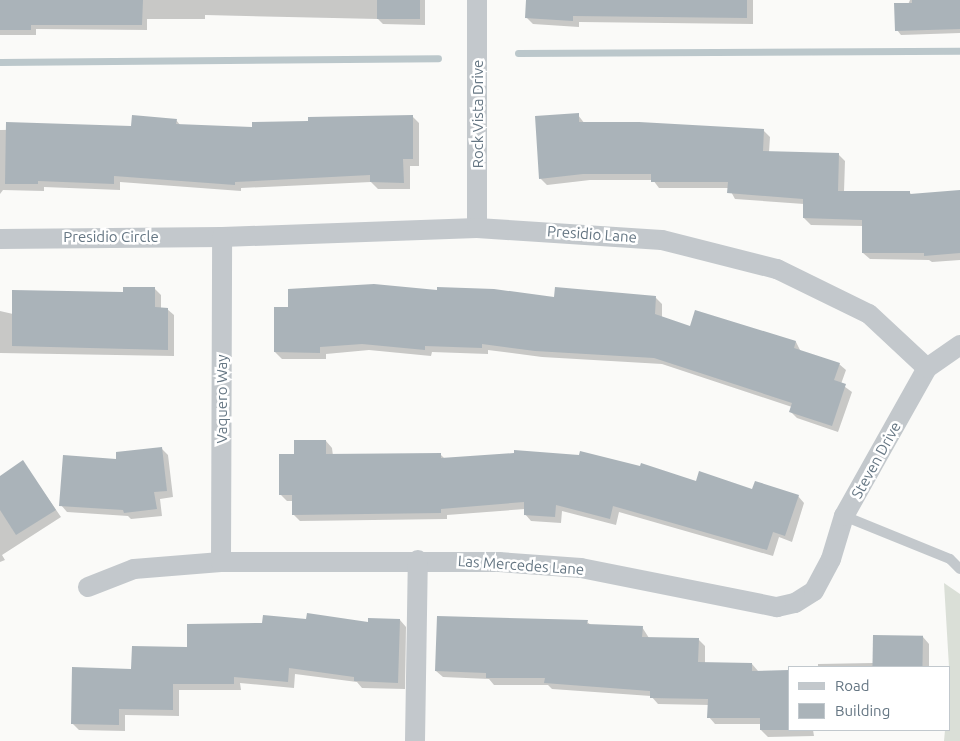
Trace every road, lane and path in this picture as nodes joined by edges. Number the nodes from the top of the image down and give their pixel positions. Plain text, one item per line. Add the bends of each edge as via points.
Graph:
1 (478, 0) edge
2 (477, 228) junction
3 (222, 237) junction
4 (0, 239) edge
5 (960, 345) edge
6 (927, 368) junction
7 (844, 516) junction
8 (418, 560) junction
9 (221, 562) junction
10 (960, 569) edge
11 (88, 587) dead end
12 (814, 590) joint
13 (416, 741) edge

1 - 2 street, Rock Vista Drive
2 - 3 street, Presidio Lane
2 - 6 street, Presidio Lane via 662,240 777,269 869,314
3 - 4 street, Presidio Circle
3 - 9 street, Vaquero Way
5 - 6 street, Steven Drive
6 - 7 street, Steven Drive
7 - 10 lane via 950,559
7 - 12 street, Steven Drive via 831,559
8 - 9 street, Las Mercedes Lane
8 - 12 street, Las Mercedes Lane via 581,568 776,607 795,603
8 - 13 street
9 - 11 street, Las Mercedes Lane via 134,569

